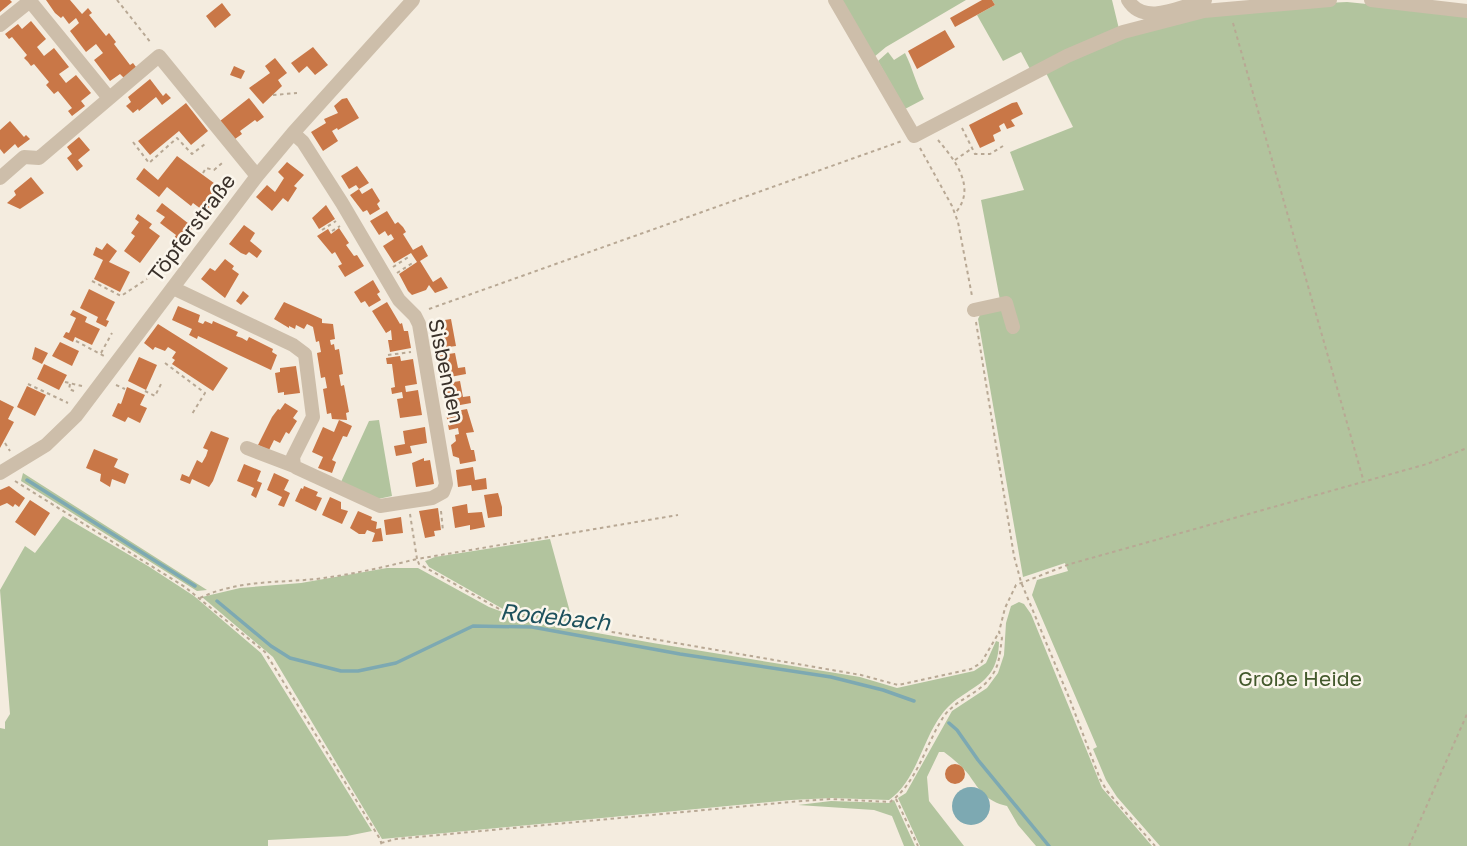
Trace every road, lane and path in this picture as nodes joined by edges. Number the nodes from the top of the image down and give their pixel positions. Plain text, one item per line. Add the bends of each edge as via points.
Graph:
1 (30, 0) edge
2 (117, 0) edge
3 (413, 0) edge
4 (835, 0) edge
5 (1128, 0) edge
6 (1205, 0) edge
7 (1330, 0) edge
8 (1371, 0) edge
9 (1228, 9) junction
10 (1467, 10) edge
11 (0, 25) edge
12 (159, 56) junction
13 (298, 93) dead end
14 (273, 95) dead end
15 (109, 98) junction
16 (957, 114) junction
17 (928, 129) junction
18 (293, 133) junction
19 (914, 136) junction
20 (133, 142) dead end
21 (205, 144) dead end
22 (1003, 146) dead end
23 (972, 149) junction
24 (955, 160) junction
25 (222, 163) dead end
26 (2, 173) edge
27 (203, 173) dead end
28 (257, 176) junction
29 (348, 213) junction
30 (955, 213) junction
31 (322, 230) dead end
32 (410, 256) dead end
33 (414, 262) dead end
34 (385, 276) junction
35 (147, 279) dead end
36 (92, 281) dead end
37 (173, 288) junction
38 (974, 310) junction
39 (415, 316) junction
40 (1013, 327) dead end
41 (112, 333) dead end
42 (76, 341) dead end
43 (424, 350) junction
44 (100, 354) junction
45 (388, 355) dead end
46 (117, 363) junction
47 (164, 363) dead end
48 (65, 382) dead end
49 (85, 382) dead end
50 (162, 382) dead end
51 (70, 383) junction
52 (28, 384) dead end
53 (74, 391) dead end
54 (145, 391) dead end
55 (81, 410) junction
56 (192, 414) dead end
57 (1467, 447) edge
58 (247, 448) dead end
59 (294, 466) junction
60 (4, 471) edge
61 (1363, 480) junction
62 (439, 496) junction
63 (409, 503) junction
64 (678, 515) dead end
65 (443, 531) dead end
66 (417, 559) junction
67 (1021, 582) junction
68 (200, 598) junction
69 (999, 632) junction
70 (1467, 714) edge
71 (895, 798) junction
72 (381, 844) edge
73 (918, 846) edge
74 (1155, 846) edge
75 (1409, 846) edge

1 - 11 street
1 - 15 street
2 - 12 path
3 - 18 street, Töpferstraße
4 - 19 street
5 - 6 street via 1137,10 1150,14
7 - 9 street
8 - 10 street
9 - 16 street via 1123,32
9 - 61 path
12 - 15 street
12 - 28 street
13 - 14 path
15 - 26 street via 39,158 24,157
16 - 17 street
16 - 23 path
17 - 19 street
17 - 24 path
18 - 28 street, Töpferstraße
18 - 29 street, Sisbenden
19 - 30 path
19 - 39 path
20 - 21 path via 149,163 177,138 192,154
22 - 23 path via 981,155
23 - 24 path
24 - 30 path via 964,192
25 - 27 path
28 - 37 street, Töpferstraße
29 - 31 path
29 - 34 street, Sisbenden
30 - 38 path
32 - 34 path
33 - 34 path
34 - 39 street, Sisbenden
35 - 36 path via 121,296
37 - 46 street, Töpferstraße
37 - 59 street via 305,354 313,417 293,457
38 - 40 street via 1006,303
38 - 67 path
39 - 43 street, Sisbenden
41 - 44 path
42 - 44 path
43 - 45 path
43 - 62 street, Sisbenden via 446,484
44 - 46 path
46 - 55 street, Töpferstraße
47 - 56 path via 205,394
48 - 51 path
49 - 51 path via 82,386
50 - 54 path via 155,396
51 - 53 path via 69,389
52 - 55 path
55 - 60 street, Töpferstraße via 48,444
57 - 61 path via 1427,464
58 - 59 street
59 - 63 street via 380,506
60 - 68 path
61 - 67 path
62 - 63 street
62 - 65 path
63 - 66 path
64 - 66 path
66 - 68 path via 317,579 242,585
66 - 69 path via 508,614 898,685 981,663
67 - 69 path via 1005,608
67 - 74 path via 1100,779
68 - 72 path via 271,660
69 - 71 path via 1002,638 995,670 986,684 943,718
70 - 75 path
71 - 72 path via 890,802 790,802
71 - 73 path

